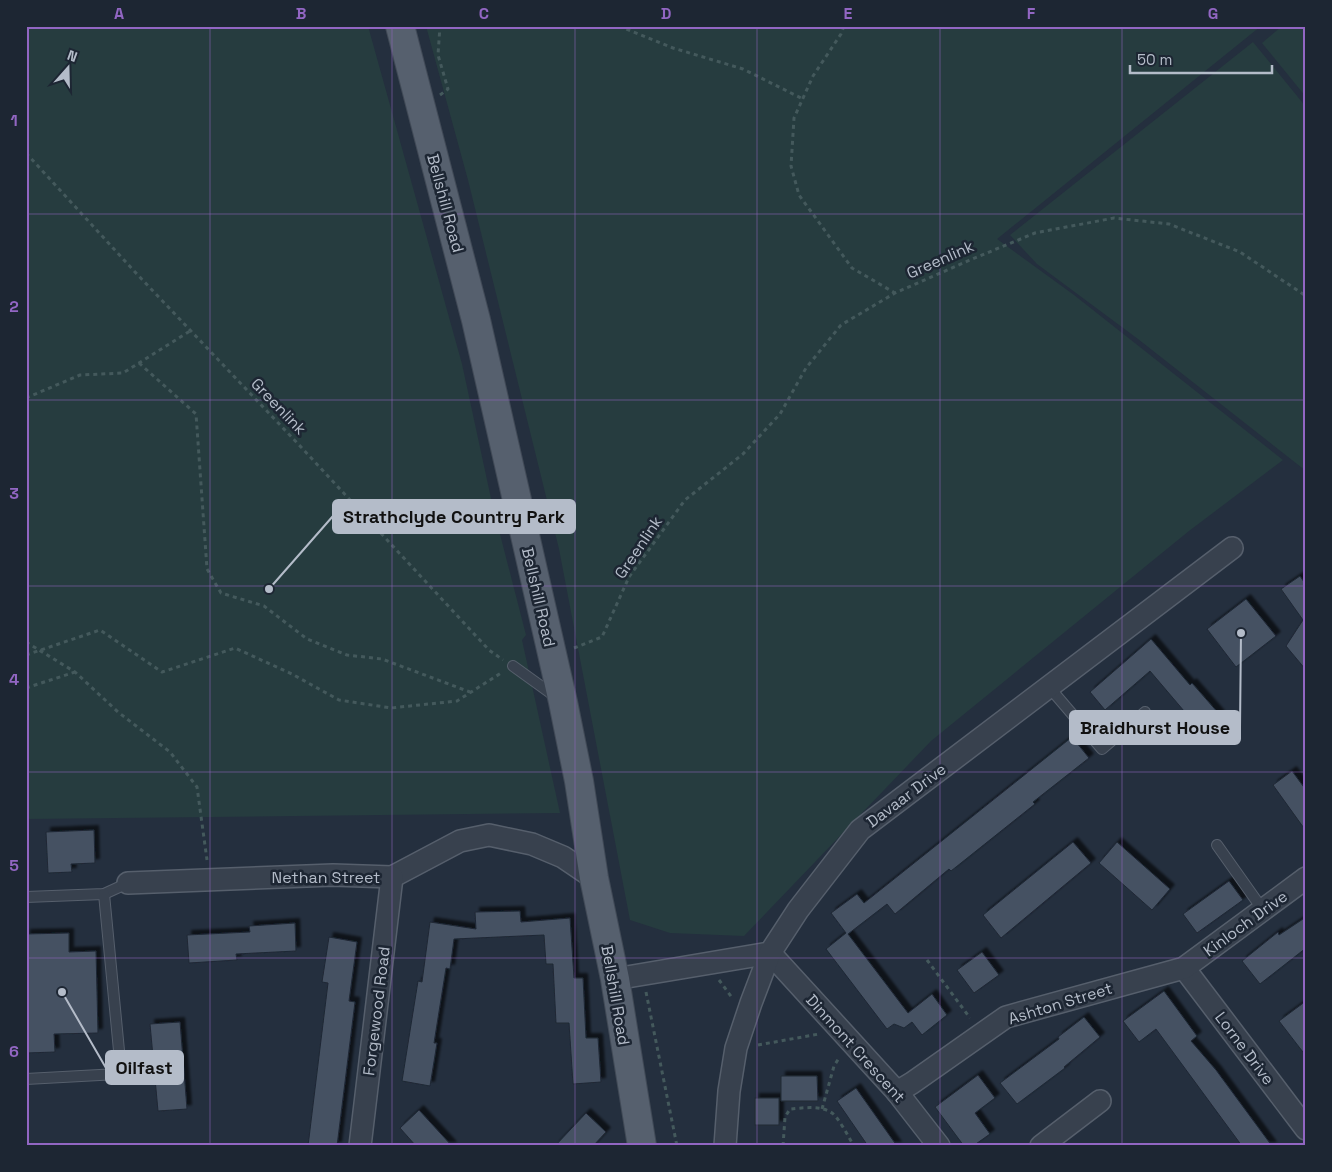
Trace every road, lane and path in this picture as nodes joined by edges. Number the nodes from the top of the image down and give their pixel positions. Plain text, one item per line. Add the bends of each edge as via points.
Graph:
1 (400, 26) edge
2 (440, 26) edge
3 (618, 26) edge
4 (844, 26) edge
5 (803, 99) junction
6 (422, 110) junction
7 (26, 152) edge
8 (895, 293) junction
9 (1306, 296) edge
10 (190, 331) junction
11 (139, 363) junction
12 (26, 398) edge
13 (1232, 548) dead end
14 (26, 642) edge
15 (40, 651) junction
16 (26, 655) edge
17 (552, 656) junction
18 (513, 666) junction
19 (75, 672) junction
20 (1048, 687) junction
21 (26, 688) edge
22 (470, 692) junction
23 (563, 702) junction
24 (1145, 712) dead end
25 (1217, 846) dead end
26 (392, 877) junction
27 (594, 878) junction
28 (1306, 878) edge
29 (209, 880) junction
30 (128, 883) joint
31 (104, 894) junction
32 (26, 897) edge
33 (1263, 910) junction
34 (770, 953) junction
35 (927, 960) dead end
36 (701, 965) junction
37 (1184, 968) junction
38 (642, 975) junction
39 (614, 979) junction
40 (746, 1016) junction
41 (982, 1033) junction
42 (846, 1035) junction
43 (736, 1048) junction
44 (26, 1079) edge
45 (897, 1092) junction
46 (1100, 1101) dead end
47 (822, 1109) junction
48 (1306, 1129) edge
49 (360, 1146) edge
50 (642, 1146) edge
51 (677, 1146) edge
52 (726, 1146) edge
53 (783, 1146) edge
54 (854, 1146) edge
55 (938, 1146) edge
56 (1041, 1146) edge

1 - 6 main road, Bellshill Road
2 - 6 path via 438,55 448,90
3 - 5 path via 673,48 742,69
4 - 5 path via 813,76
5 - 8 path via 794,118 791,166 799,195 852,268
6 - 17 main road, Bellshill Road via 476,320
7 - 10 path, Greenlink
8 - 9 path, Greenlink via 1035,233 1114,218 1170,224 1240,252
8 - 17 path, Greenlink via 841,325 806,368 780,414 743,454 685,500 629,577 602,637
10 - 11 path
10 - 18 path, Greenlink via 489,650
11 - 12 path via 123,373 80,375
11 - 22 path via 196,414 207,569 221,594 264,606 307,639 346,655 382,659
13 - 20 street, Davaar Drive
14 - 15 path
15 - 16 path
15 - 19 path
15 - 22 path via 100,630 162,672 235,648 339,700 391,708 457,700
17 - 23 main road, Bellshill Road
18 - 22 path
18 - 23 lane
19 - 21 path
19 - 29 path via 118,712 170,752 197,787
20 - 24 lane via 1102,749
20 - 34 street, Davaar Drive via 860,830 798,910
23 - 27 main road, Bellshill Road
25 - 33 lane
26 - 27 street, Nethan Street via 460,841 489,835 532,844 563,857
26 - 29 street, Nethan Street via 333,875
26 - 49 street, Forgewood Road
27 - 39 main road, Bellshill Road
28 - 33 street, Kinloch Drive
29 - 30 street, Nethan Street
30 - 31 lane
31 - 32 lane
31 - 44 lane via 120,1061 118,1074
33 - 37 street, Kinloch Drive
34 - 36 street
34 - 40 street, Davaar Drive
34 - 42 street, Dinmont Crescent
35 - 41 path
36 - 38 street
36 - 40 path via 718,980
37 - 41 street, Ashton Street via 1006,1018
37 - 48 street, Lorne Drive
38 - 39 street
38 - 51 path
39 - 50 main road, Bellshill Road
40 - 43 street, Davaar Drive
41 - 45 street, Ashton Street
42 - 43 path
42 - 45 street, Dinmont Crescent
42 - 47 path
43 - 52 street, Davaar Drive via 729,1091
45 - 55 street, Dinmont Crescent
46 - 56 street
47 - 53 path via 790,1109 784,1117
47 - 54 path via 833,1113

